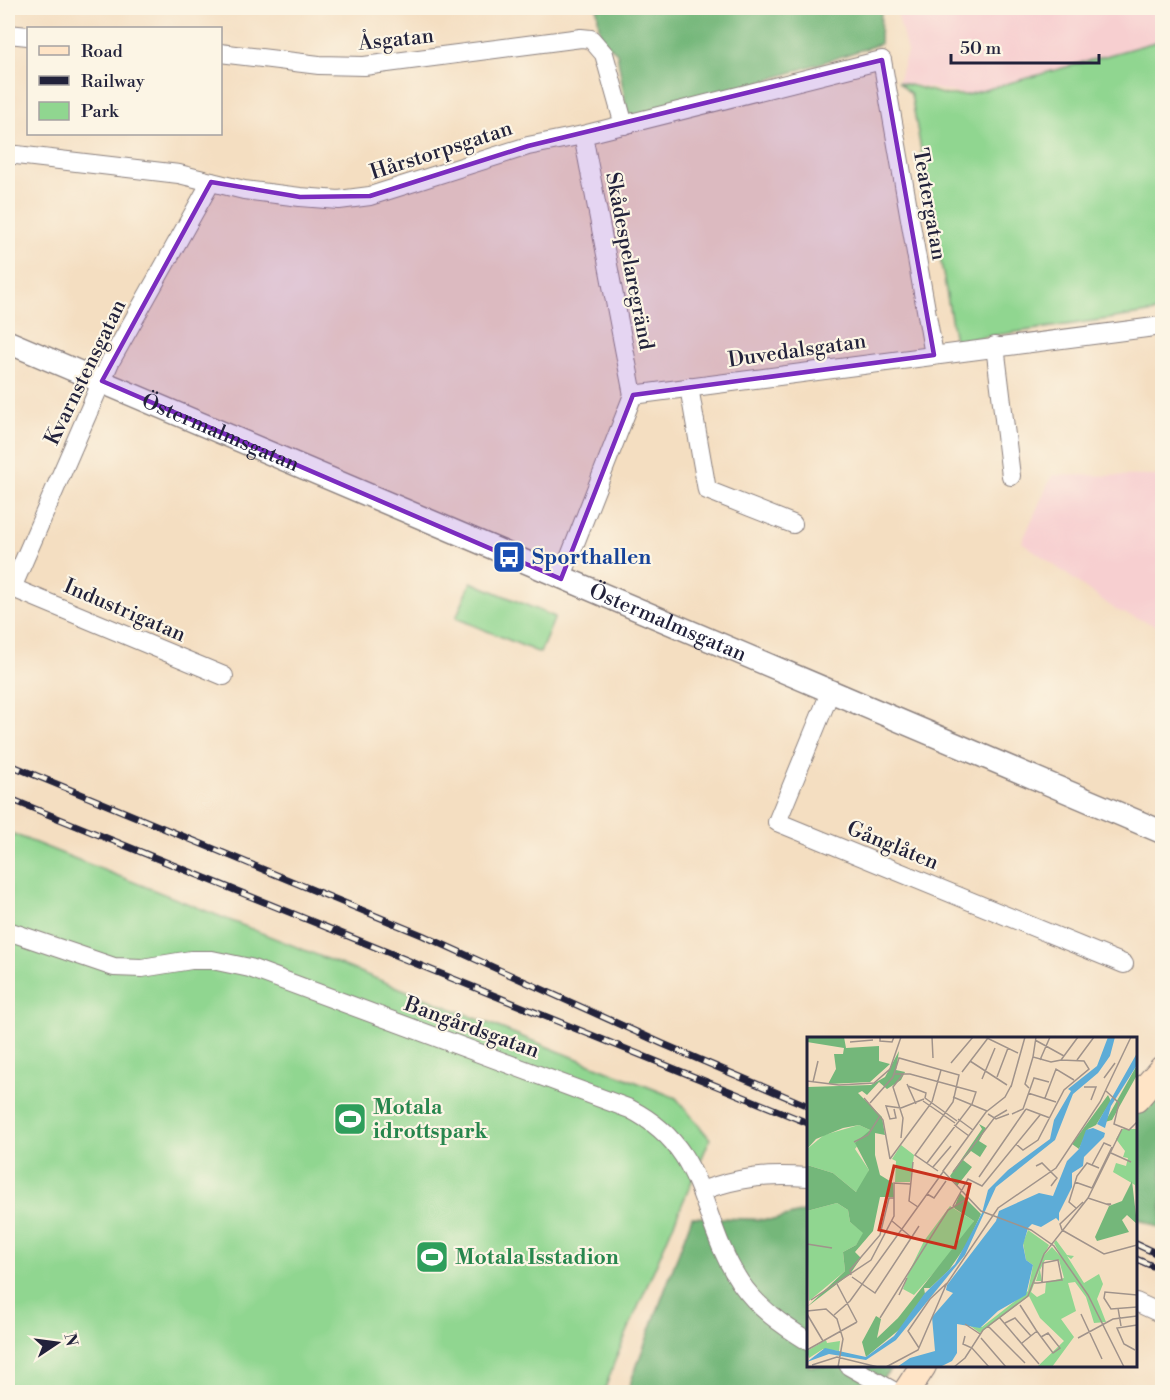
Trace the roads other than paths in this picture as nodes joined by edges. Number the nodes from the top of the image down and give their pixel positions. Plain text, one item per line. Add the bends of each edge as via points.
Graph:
1 (8, 34) edge
2 (27, 36) edge
3 (222, 53) edge
4 (882, 60) joint
5 (624, 124) junction
6 (583, 135) junction
7 (8, 154) edge
8 (211, 182) junction
9 (1162, 326) edge
10 (8, 342) edge
11 (995, 346) junction
12 (934, 355) junction
13 (102, 381) junction
14 (689, 387) junction
15 (633, 395) junction
16 (1011, 476) dead end
17 (792, 524) dead end
18 (561, 579) junction
19 (10, 587) edge
20 (224, 676) dead end
21 (831, 690) junction
22 (1162, 832) edge
23 (8, 931) edge
24 (1124, 964) dead end
25 (1162, 1069) edge
26 (1137, 1098) edge
27 (807, 1177) edge
28 (701, 1191) junction
29 (1137, 1302) edge
30 (1162, 1314) edge
31 (807, 1340) edge
32 (852, 1367) edge
33 (922, 1367) edge
34 (895, 1392) edge
35 (906, 1392) edge

1 - 2 street
3 - 5 street, Åsgatan via 319,65 364,66 591,39 604,54
4 - 5 street, Hårstorpsgatan
4 - 12 street, Teatergatan
5 - 6 street, Hårstorpsgatan
6 - 8 street, Hårstorpsgatan via 495,154 370,196 339,200
6 - 15 street, Skådespelaregränd
7 - 8 street, Hårstorpsgatan via 179,174
8 - 13 street, Kvarnstensgatan
9 - 11 street, Duvedalsgatan
10 - 13 street, Östermalmsgatan
11 - 12 street, Duvedalsgatan
11 - 16 street
12 - 14 street, Duvedalsgatan
13 - 18 street, Östermalmsgatan
13 - 19 street, Kvarnstensgatan
14 - 15 street, Duvedalsgatan
14 - 17 street via 707,490
15 - 18 street
18 - 21 street, Östermalmsgatan
19 - 20 street, Industrigatan
21 - 22 street, Östermalmsgatan
21 - 24 street, Gånglåten via 777,822
23 - 28 street, Bangårdsgatan via 114,967 142,968 191,960 229,962 619,1105 647,1118 674,1141
25 - 26 main road
27 - 28 street via 732,1179
28 - 31 street, Bangårdsgatan via 739,1280 751,1297
29 - 30 street
32 - 34 street
33 - 35 main road

